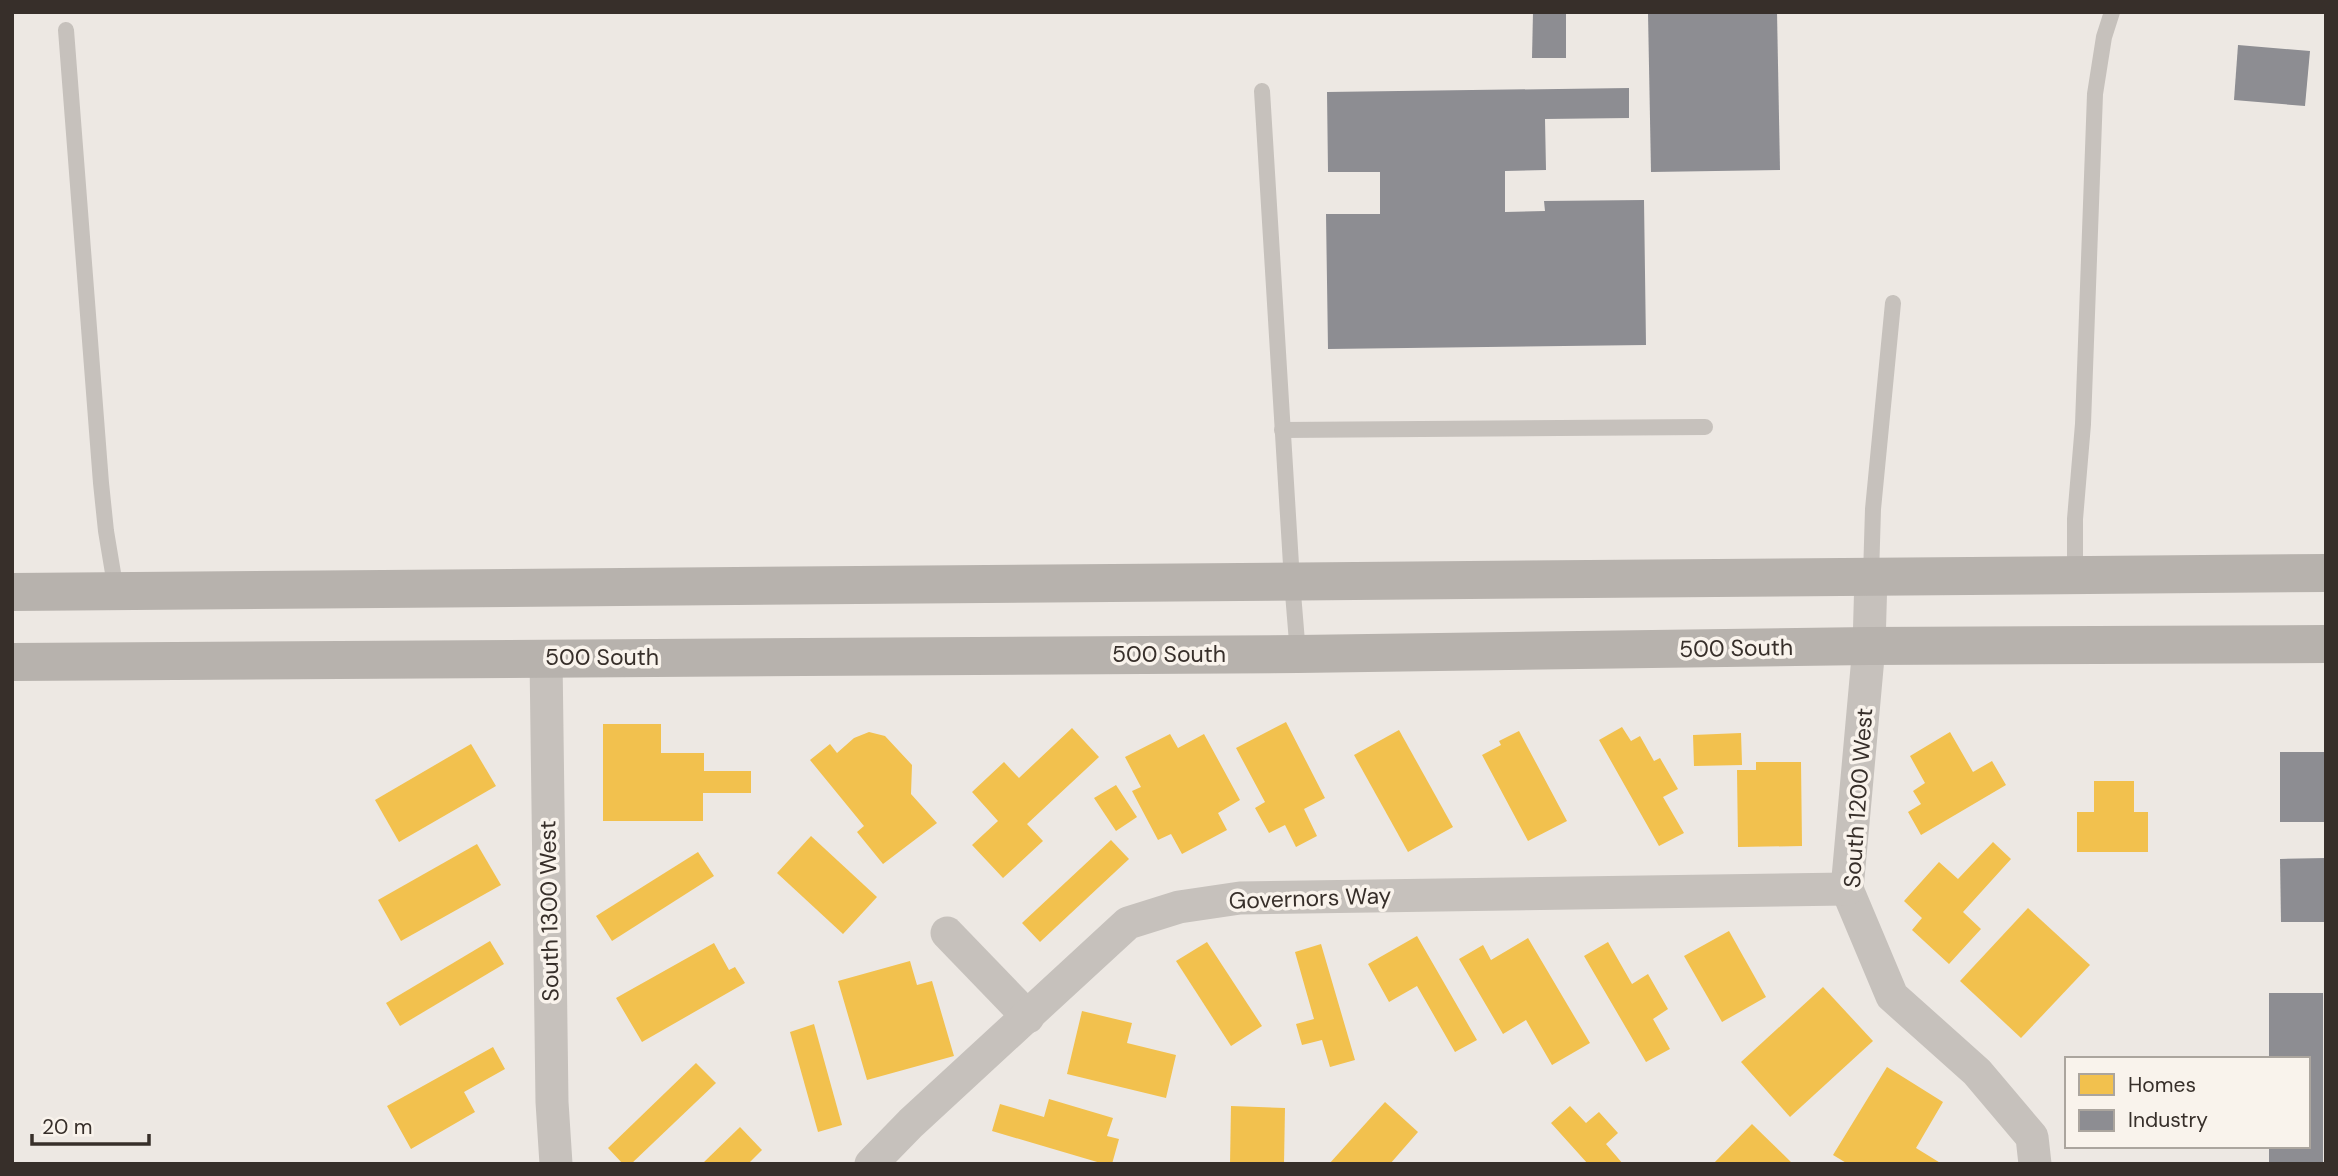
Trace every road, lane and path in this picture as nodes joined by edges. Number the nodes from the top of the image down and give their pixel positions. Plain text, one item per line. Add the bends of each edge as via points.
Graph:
1 (2112, 12) edge
2 (66, 30) dead end
3 (1262, 91) dead end
4 (1893, 303) dead end
5 (1705, 427) dead end
6 (1282, 430) junction
7 (2326, 573) edge
8 (2075, 575) junction
9 (1871, 576) junction
10 (1292, 581) junction
11 (116, 591) junction
12 (12, 592) edge
13 (2326, 644) edge
14 (1869, 646) junction
15 (1298, 654) junction
16 (545, 658) junction
17 (12, 662) edge
18 (1847, 889) junction
19 (947, 933) dead end
20 (1028, 1017) junction
21 (556, 1164) edge
22 (872, 1164) edge
23 (2035, 1164) edge

1 - 8 lane via 2095,94
2 - 11 lane via 101,483
3 - 6 lane
4 - 9 lane
5 - 6 lane
6 - 10 lane
7 - 8 main road
8 - 9 main road
9 - 10 main road
9 - 14 street, South 1200 West
10 - 11 main road
10 - 15 lane
11 - 12 main road
13 - 14 main road, 500 South
14 - 15 main road, 500 South
14 - 18 street, South 1200 West
15 - 16 main road, 500 South
16 - 17 main road, 500 South
16 - 21 street, South 1300 West
18 - 20 street, Governors Way via 1240,898 1179,906 1128,923
18 - 23 street, South 1200 West via 1892,996 1977,1072 2032,1137
19 - 20 street
20 - 22 street, Governors Way

